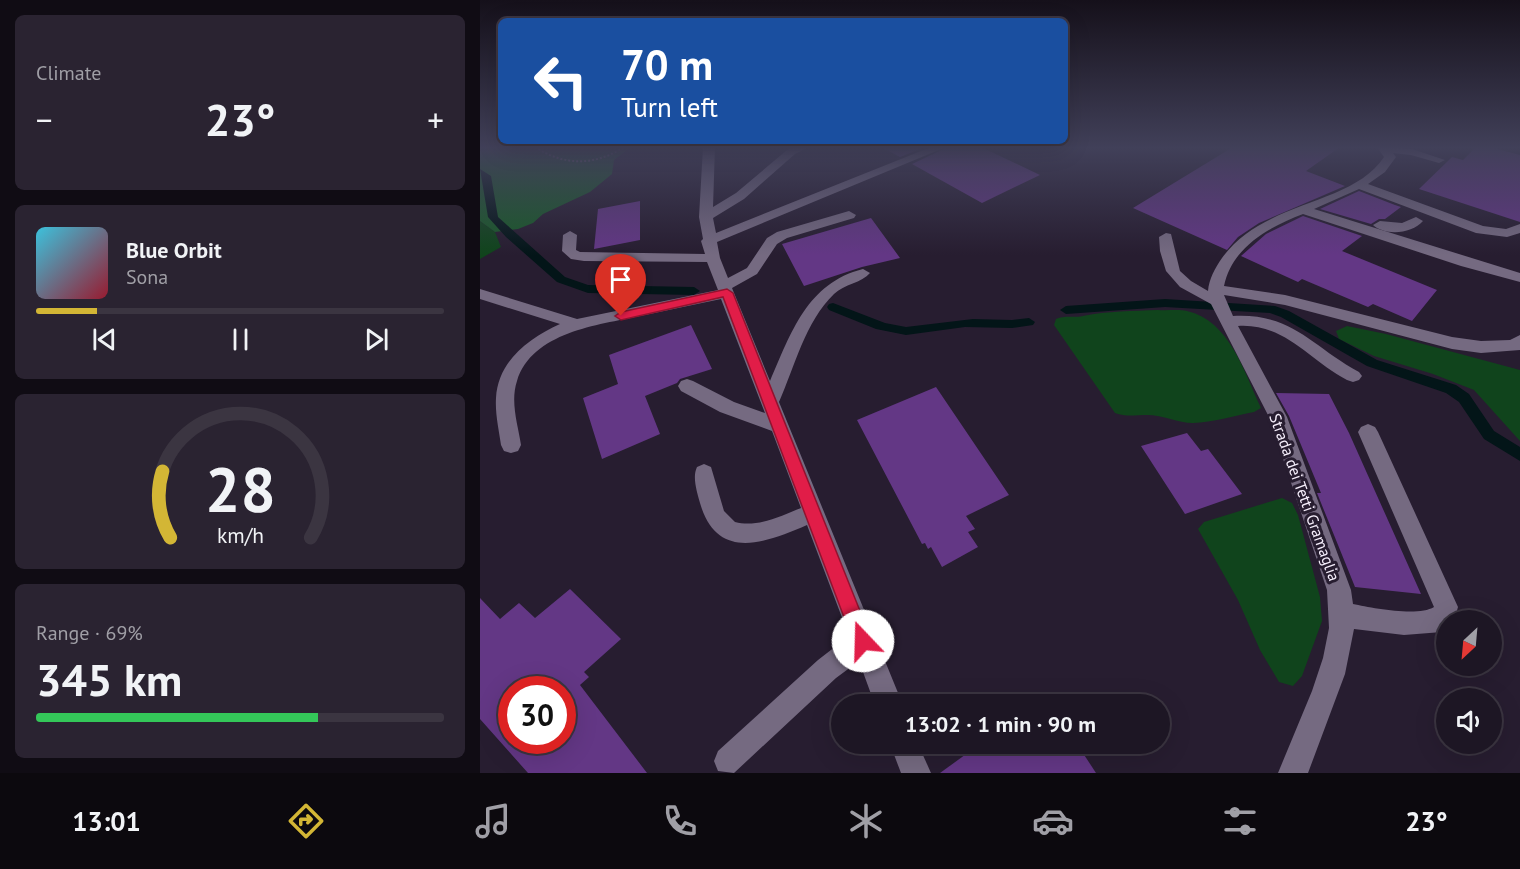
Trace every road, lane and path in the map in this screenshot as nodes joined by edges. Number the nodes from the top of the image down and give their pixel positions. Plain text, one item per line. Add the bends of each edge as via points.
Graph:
1 (707, 183) edge
2 (755, 183) edge
3 (857, 183) edge
4 (1362, 183) edge
5 (1359, 185) junction
6 (1318, 205) junction
7 (1304, 210) junction
8 (849, 215) dead end
9 (706, 217) junction
10 (1416, 221) dead end
11 (1520, 228) edge
12 (570, 235) dead end
13 (1166, 237) dead end
14 (711, 250) junction
15 (863, 273) dead end
16 (1520, 278) edge
17 (726, 289) junction
18 (480, 294) edge
19 (1221, 306) junction
20 (577, 324) junction
21 (1520, 340) edge
22 (1353, 376) dead end
23 (687, 386) dead end
24 (770, 403) junction
25 (778, 426) junction
26 (1368, 432) dead end
27 (511, 445) dead end
28 (704, 473) dead end
29 (813, 513) junction
30 (1341, 614) junction
31 (863, 641) junction
32 (885, 694) edge
33 (908, 754) edge
34 (728, 761) dead end
35 (916, 773) edge
36 (1293, 773) edge

1 - 9 street
2 - 9 street
3 - 14 street
4 - 5 street
5 - 6 street
5 - 11 street via 1481,230 1507,232
6 - 7 street
6 - 10 street via 1390,228 1410,226
7 - 16 street
7 - 19 street via 1253,232 1240,242 1230,254
8 - 17 street via 772,241 752,271
9 - 14 street
12 - 14 street via 569,251 584,258
13 - 19 street via 1173,274
14 - 17 street
15 - 24 street via 827,291 811,313
17 - 20 street
17 - 24 street
18 - 20 street
19 - 21 street via 1285,300 1452,343 1514,346
19 - 22 street via 1282,328
19 - 30 street, Strada dei Tetti Gramaglia via 1278,417 1328,554 1339,590
20 - 27 street via 553,332 522,358 509,376 505,397
23 - 25 street via 726,407
24 - 25 street
25 - 29 street
26 - 30 street via 1446,607 1442,620 1418,624 1368,621
28 - 29 street via 720,524 735,533 768,531
29 - 31 street
30 - 36 street, Strada dei Tetti Gramaglia via 1333,668
31 - 32 street
31 - 34 street
33 - 35 street

